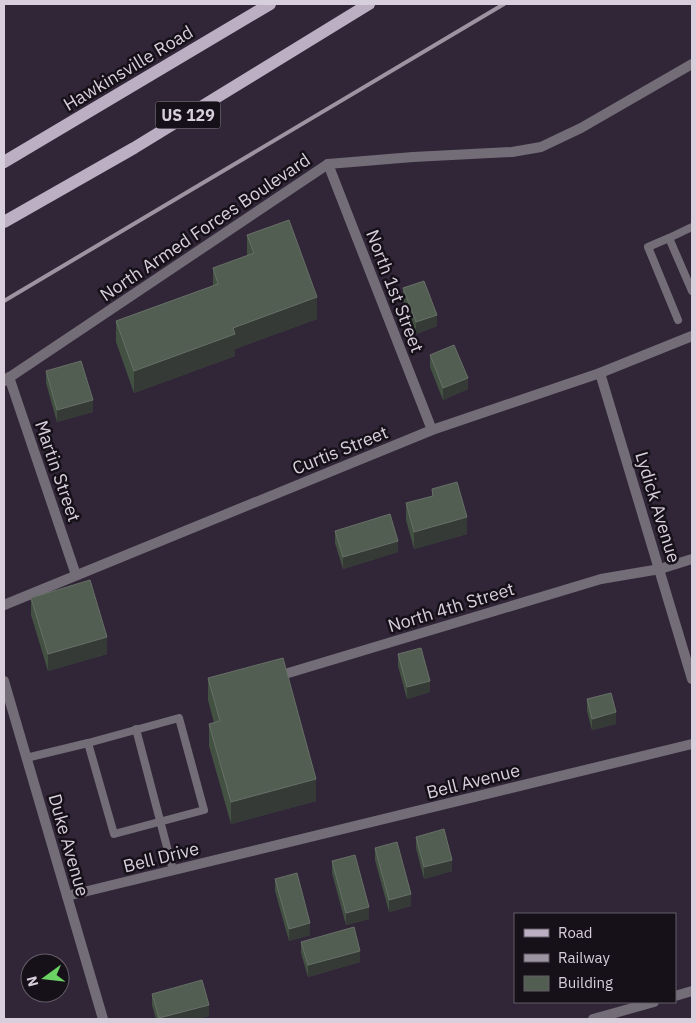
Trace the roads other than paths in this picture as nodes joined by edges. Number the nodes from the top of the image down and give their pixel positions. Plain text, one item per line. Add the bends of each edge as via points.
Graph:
1 (270, 4) edge
2 (369, 4) edge
3 (692, 64) edge
4 (4, 162) edge
5 (328, 164) junction
6 (4, 222) edge
7 (692, 227) edge
8 (669, 238) junction
9 (692, 291) edge
10 (678, 320) dead end
11 (692, 336) edge
12 (600, 373) junction
13 (7, 379) edge
14 (432, 430) junction
15 (692, 559) edge
16 (660, 570) junction
17 (76, 575) junction
18 (4, 605) edge
19 (269, 679) edge
20 (692, 679) edge
21 (4, 681) edge
22 (136, 729) junction
23 (88, 742) junction
24 (692, 744) edge
25 (26, 758) junction
26 (160, 822) junction
27 (262, 849) joint
28 (173, 870) junction
29 (67, 896) junction
30 (692, 991) edge
31 (676, 996) edge
32 (650, 1003) edge
33 (103, 1019) edge
34 (594, 1019) edge

1 - 4 main road, Hawkinsville Road / US 129
2 - 6 main road, US 129 via 134,148
3 - 5 street, North Armed Forces Boulevard via 581,128 541,147 512,152
5 - 13 street, North Armed Forces Boulevard
5 - 14 street, North 1st Street
7 - 8 lane
8 - 9 lane
8 - 10 lane via 648,247
11 - 12 street, Curtis Street
12 - 14 street, Curtis Street
12 - 16 street, Lydick Avenue
13 - 17 street, Martin Street
14 - 17 street, Curtis Street
15 - 16 street, North 4th Street
16 - 19 street, North 4th Street via 601,579
16 - 20 street, Lydick Avenue
17 - 18 street, Curtis Street
21 - 25 street, Duke Avenue
22 - 23 lane
22 - 26 lane
22 - 26 lane via 179,718 204,810
23 - 25 lane
23 - 26 lane via 114,834
24 - 27 street, Bell Avenue
25 - 29 street, Duke Avenue
26 - 28 lane
27 - 28 street, Bell Drive
28 - 29 street, Bell Drive
29 - 33 street, Duke Avenue
30 - 31 street
32 - 34 street

